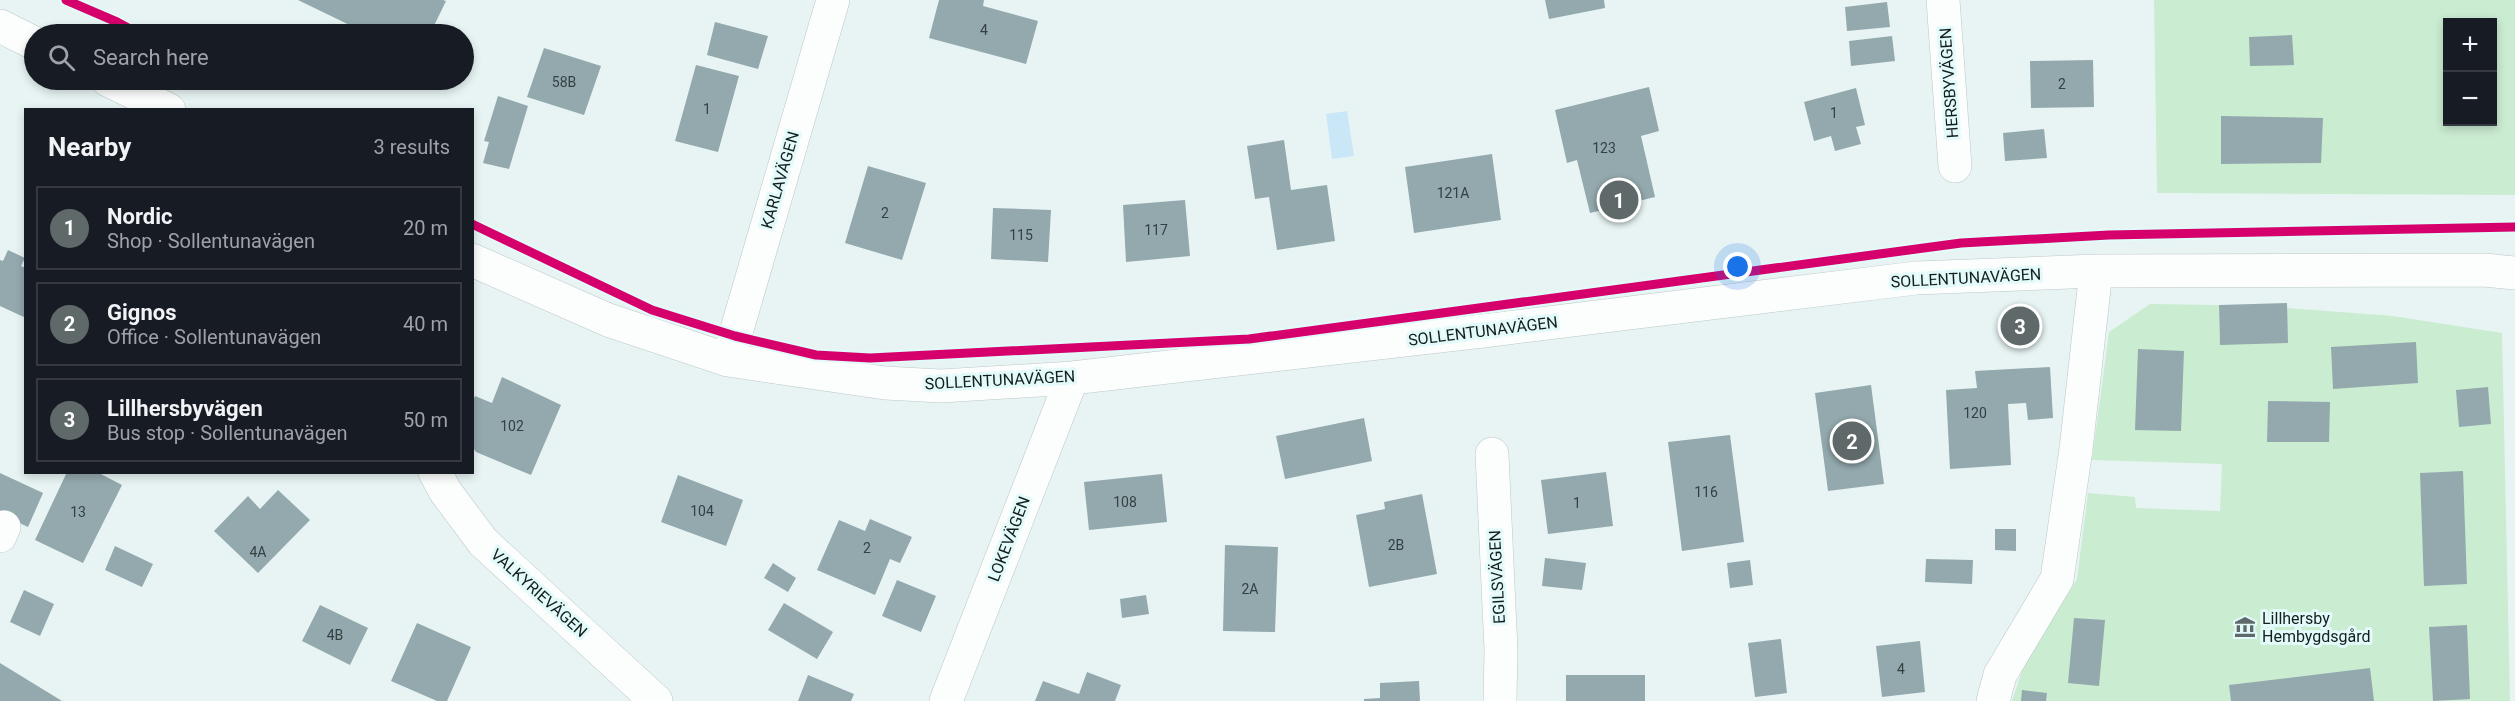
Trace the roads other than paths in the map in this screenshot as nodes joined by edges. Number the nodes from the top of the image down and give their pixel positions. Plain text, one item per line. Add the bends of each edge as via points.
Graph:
1 (833, 0) edge
2 (1942, 0) edge
3 (0, 26) edge
4 (24, 38) edge
5 (128, 90) edge
6 (165, 108) edge
7 (1954, 166) dead end
8 (474, 261) edge
9 (2096, 271) junction
10 (2515, 273) edge
11 (728, 360) junction
12 (1072, 378) junction
13 (1492, 454) dead end
14 (436, 474) edge
15 (656, 701) edge
16 (946, 701) edge
17 (1500, 701) edge
18 (1993, 701) edge

1 - 11 street, KARLAVÄGEN
2 - 7 street, HERSBYVÄGEN
3 - 4 street
5 - 6 street
8 - 11 street, SOLLENTUNAVÄGEN via 608,321
9 - 10 street, SOLLENTUNAVÄGEN
9 - 12 street, SOLLENTUNAVÄGEN via 1916,278
9 - 18 street via 2057,579 2000,675
11 - 12 street, SOLLENTUNAVÄGEN via 885,383 941,386
12 - 16 street, LOKEVÄGEN
13 - 17 street, EGILSVÄGEN
14 - 15 street, VALKYRIEVÄGEN via 483,542

